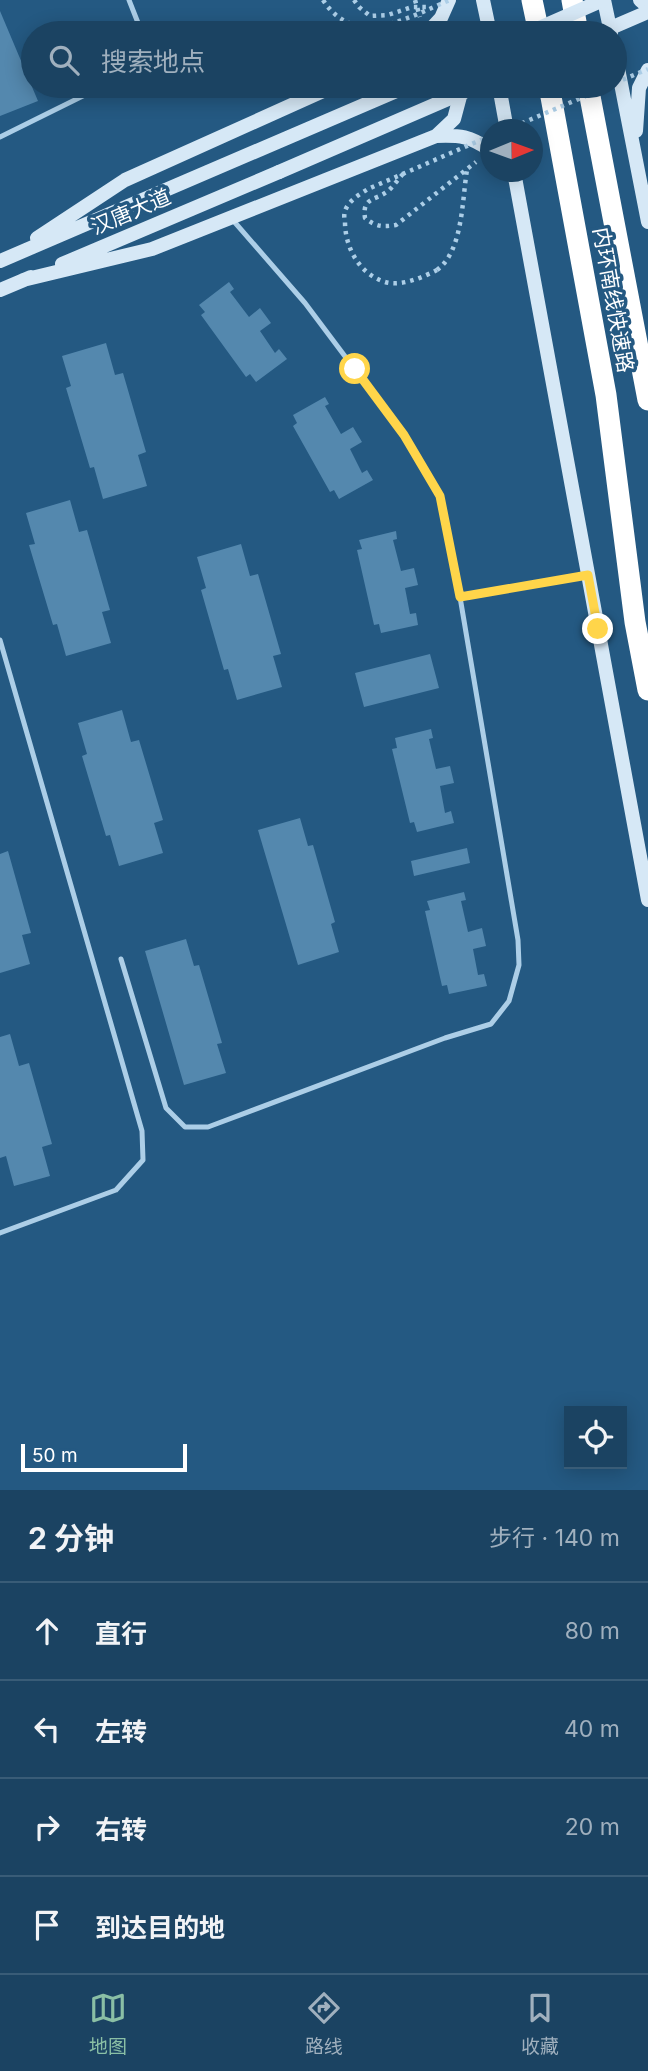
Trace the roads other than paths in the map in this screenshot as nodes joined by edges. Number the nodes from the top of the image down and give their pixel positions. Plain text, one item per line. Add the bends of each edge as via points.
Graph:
1 (129, 0) edge
2 (450, 0) edge
3 (483, 0) edge
4 (533, 0) edge
5 (572, 0) edge
6 (604, 0) edge
7 (640, 0) edge
8 (648, 7) edge
9 (648, 12) edge
10 (137, 21) edge
11 (439, 21) edge
12 (487, 21) edge
13 (537, 21) edge
14 (556, 21) edge
15 (576, 21) edge
16 (608, 21) edge
17 (627, 21) edge
18 (648, 69) edge
19 (79, 98) edge
20 (307, 98) edge
21 (381, 98) edge
22 (450, 98) edge
23 (460, 98) edge
24 (501, 98) edge
25 (551, 98) edge
26 (590, 98) edge
27 (624, 98) edge
28 (505, 119) edge
29 (436, 136) junction
30 (0, 137) edge
31 (480, 143) edge
32 (635, 153) junction
33 (513, 182) edge
34 (516, 182) edge
35 (518, 191) junction
36 (231, 218) junction
37 (648, 222) edge
38 (4, 259) edge
39 (23, 280) junction
40 (0, 290) edge
41 (648, 400) edge
42 (588, 575) junction
43 (460, 597) junction
44 (0, 640) edge
45 (648, 691) edge
46 (648, 900) edge
47 (121, 960) dead end
48 (0, 1233) edge

1 - 10 lane
2 - 11 main road
3 - 12 main road
4 - 13 highway
5 - 15 highway
6 - 14 main road, bridge
6 - 16 main road
7 - 8 main road
9 - 17 main road, bridge
18 - 32 main road via 639,88
19 - 30 lane
20 - 38 main road via 125,180
21 - 38 main road, 汉唐大道
22 - 39 main road, 汉唐大道, bridge
23 - 29 main road via 454,120
24 - 28 main road
25 - 45 highway, 内环南线快速路 via 606,395
26 - 41 highway, 内环南线快速路
27 - 32 main road
29 - 31 main road via 457,135
29 - 36 main road
32 - 37 main road
33 - 35 main road
34 - 35 main road
35 - 42 main road
36 - 39 main road via 152,249
36 - 43 lane via 306,303 404,435 440,496
39 - 40 main road, 汉唐大道
42 - 43 lane
42 - 46 main road
43 - 47 lane via 519,940 519,965 509,1001 491,1024 208,1128 185,1127 166,1108
44 - 48 lane via 142,1130 143,1160 116,1190

